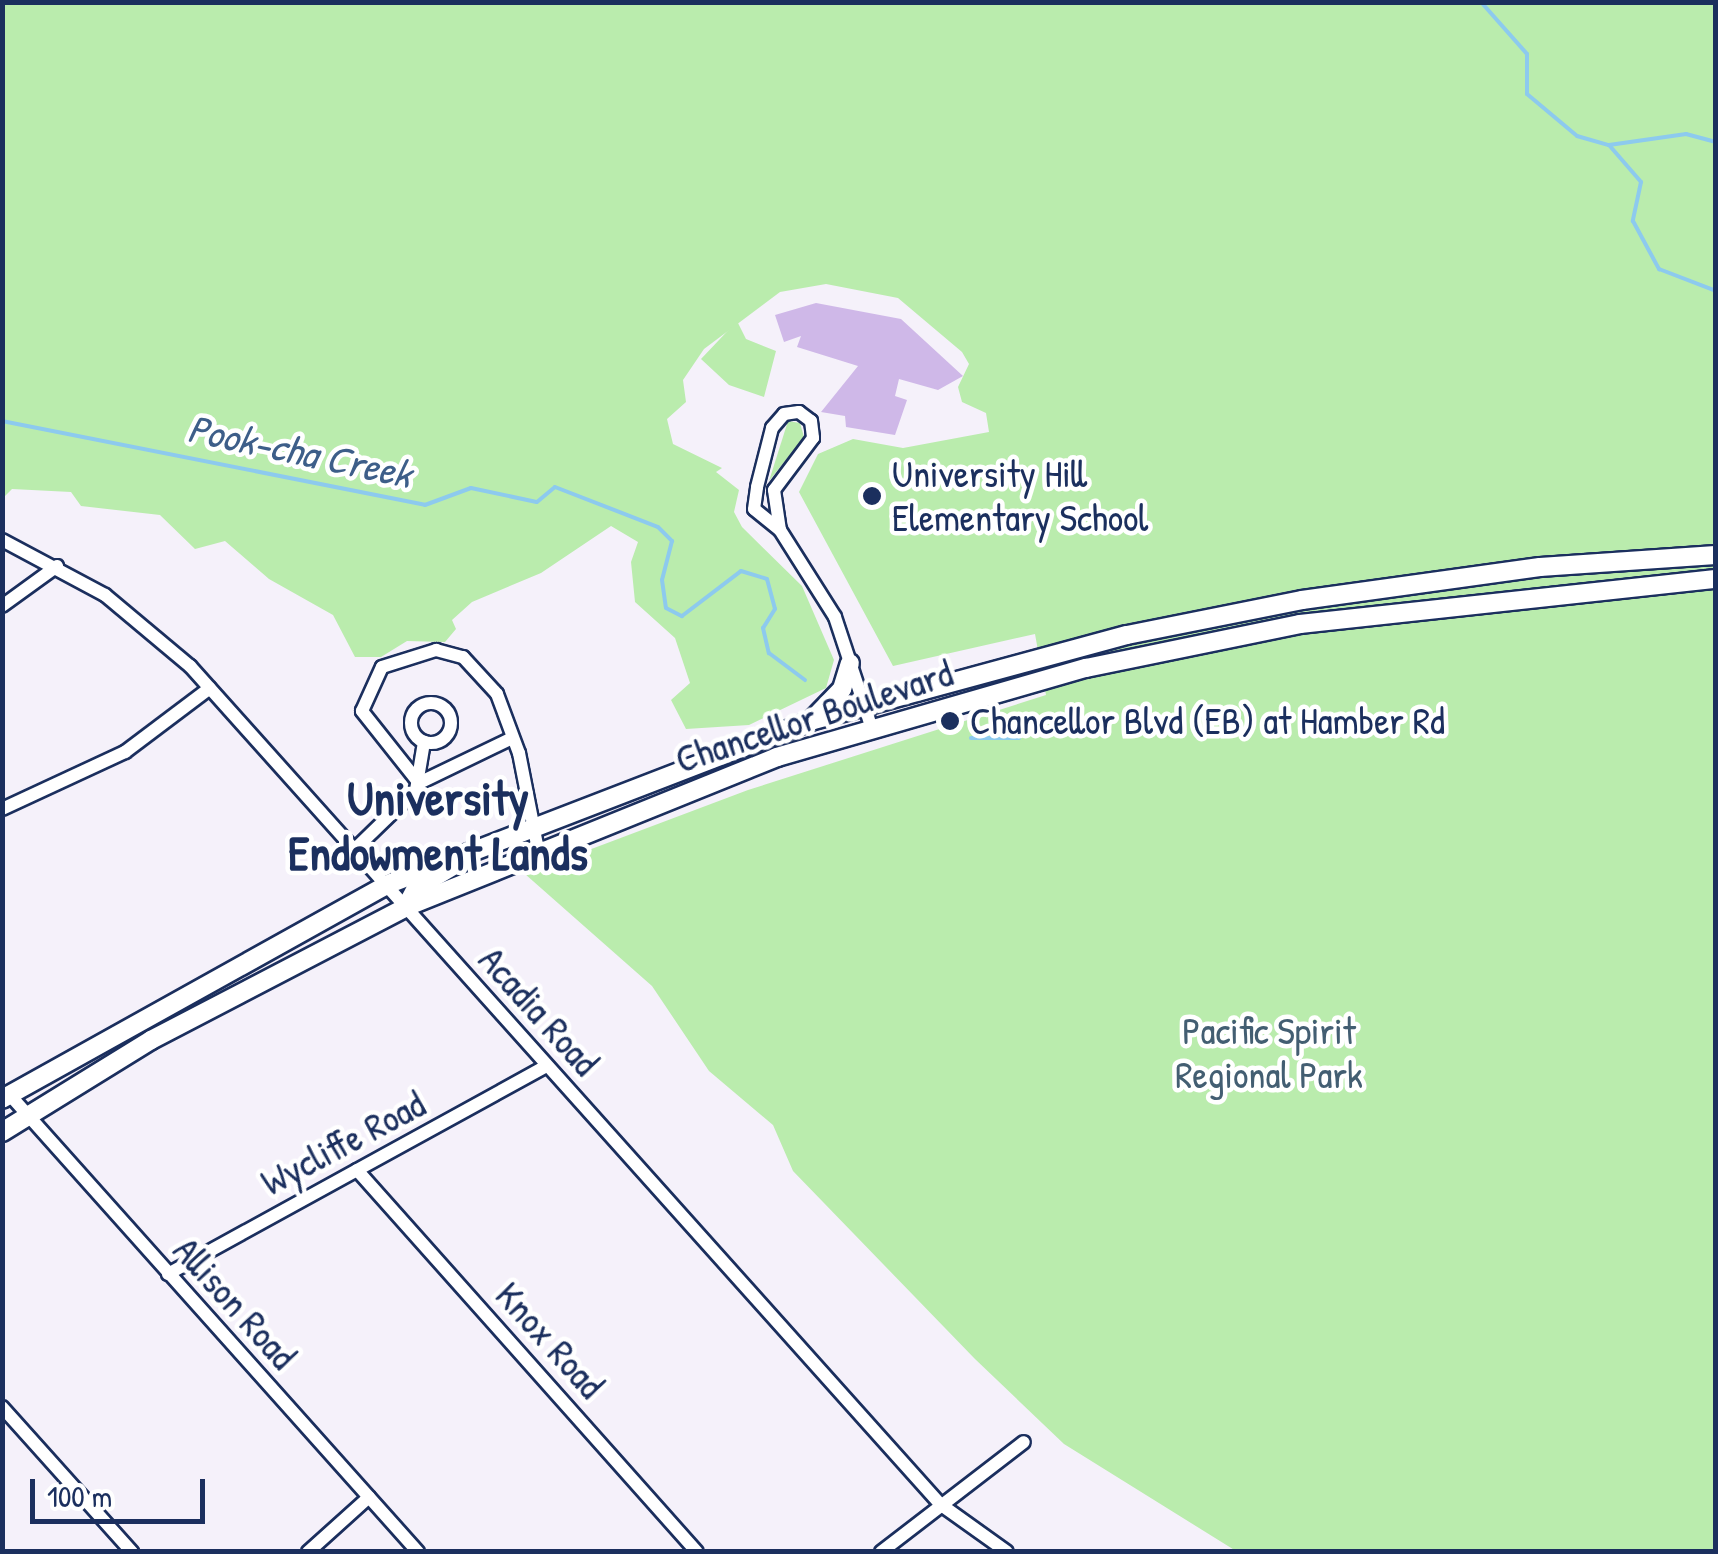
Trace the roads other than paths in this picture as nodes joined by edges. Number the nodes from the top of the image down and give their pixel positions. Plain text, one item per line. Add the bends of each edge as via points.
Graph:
1 (756, 487) junction
2 (774, 490) junction
3 (780, 530) junction
4 (2, 540) edge
5 (1716, 555) edge
6 (57, 566) junction
7 (1716, 579) edge
8 (2, 606) edge
9 (850, 663) junction
10 (210, 688) junction
11 (864, 704) junction
12 (810, 721) junction
13 (872, 726) junction
14 (510, 738) junction
15 (424, 742) dead end
16 (419, 782) junction
17 (2, 809) edge
18 (530, 825) junction
19 (492, 840) junction
20 (354, 850) junction
21 (538, 850) junction
22 (386, 885) junction
23 (406, 907) junction
24 (547, 1066) junction
25 (6, 1096) edge
26 (26, 1116) junction
27 (2, 1132) edge
28 (357, 1170) junction
29 (168, 1274) junction
30 (2, 1407) edge
31 (1024, 1442) dead end
32 (369, 1497) junction
33 (940, 1504) junction
34 (132, 1552) edge
35 (308, 1552) edge
36 (418, 1552) edge
37 (697, 1552) edge
38 (881, 1552) edge
39 (1007, 1552) edge

1 - 2 street
1 - 2 street via 772,428 784,414 799,412 811,421 813,438
1 - 3 street via 754,509
2 - 3 street
3 - 9 street via 835,617
4 - 6 street, Acadia Road
5 - 11 main road, Chancellor Boulevard via 1540,568 1302,600 1126,634
6 - 8 street
6 - 10 street, Acadia Road via 146,626
7 - 13 main road, Chancellor Boulevard via 1300,624 1086,668
9 - 11 street
9 - 12 main road via 842,689
10 - 17 street via 124,752
10 - 20 street, Acadia Road
11 - 12 main road, Chancellor Boulevard
11 - 13 street
12 - 18 main road, Chancellor Boulevard
13 - 21 main road, Chancellor Boulevard
14 - 16 street
14 - 16 street via 496,694 462,656 436,650 382,667 362,711
14 - 18 street
15 - 16 street
16 - 20 street
18 - 19 main road, Chancellor Boulevard
18 - 21 street
19 - 22 main road, Chancellor Boulevard
19 - 23 main road via 416,888
20 - 22 street, Acadia Road
21 - 23 main road, Chancellor Boulevard
22 - 23 street, Acadia Road
22 - 25 main road, Chancellor Boulevard
23 - 24 street, Acadia Road
23 - 26 main road, Chancellor Boulevard
24 - 28 street, Wycliffe Road
24 - 33 street, Acadia Road
25 - 26 street, Allison Road
26 - 27 main road, Chancellor Boulevard
26 - 29 street, Allison Road
28 - 29 street, Wycliffe Road
28 - 37 street, Knox Road
29 - 32 street, Allison Road
30 - 34 street
31 - 33 street
32 - 35 street
32 - 36 street, Allison Road
33 - 38 street
33 - 39 street, Acadia Road

